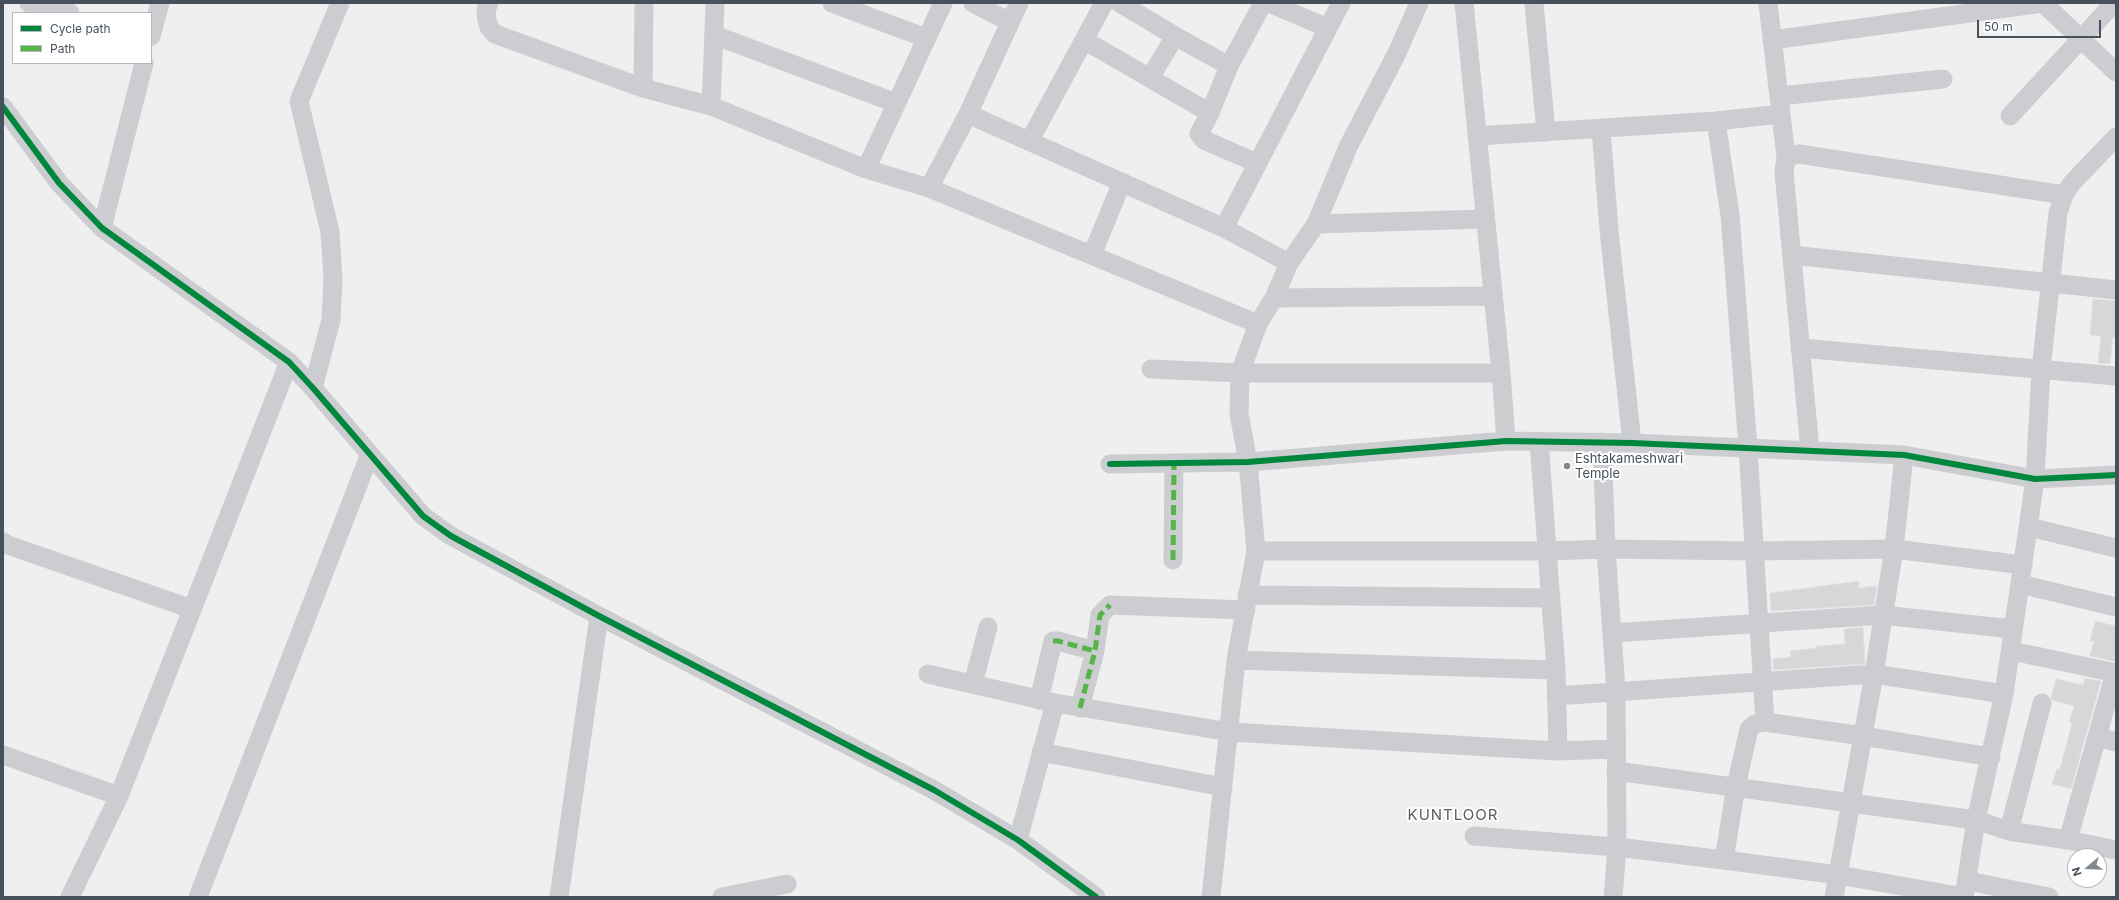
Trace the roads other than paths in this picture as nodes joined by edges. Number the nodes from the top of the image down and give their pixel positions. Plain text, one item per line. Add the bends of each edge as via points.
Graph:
1 (29, 3) edge
2 (160, 3) edge
3 (340, 3) edge
4 (489, 3) edge
5 (644, 3) edge
6 (715, 3) edge
7 (832, 3) edge
8 (943, 3) edge
9 (973, 3) edge
10 (1019, 3) edge
11 (1104, 3) edge
12 (1120, 3) edge
13 (1263, 3) edge
14 (1269, 3) edge
15 (1342, 3) edge
16 (1419, 3) edge
17 (1464, 3) edge
18 (1534, 3) edge
19 (1768, 3) edge
20 (2114, 3) edge
21 (871, 10) edge
22 (66, 12) edge
23 (1010, 22) junction
24 (1328, 28) junction
25 (152, 32) edge
26 (714, 35) junction
27 (1175, 36) junction
28 (926, 38) junction
29 (2081, 38) junction
30 (1084, 40) junction
31 (1772, 40) junction
32 (144, 64) edge
33 (1229, 66) junction
34 (2116, 72) edge
35 (1150, 78) junction
36 (1943, 79) dead end
37 (643, 88) junction
38 (896, 103) junction
39 (1780, 105) junction
40 (711, 106) junction
41 (3, 107) edge
42 (1210, 113) junction
43 (968, 114) junction
44 (2010, 116) dead end
45 (1716, 121) junction
46 (1601, 129) junction
47 (3, 130) edge
48 (1546, 132) junction
49 (1477, 136) junction
50 (2116, 137) edge
51 (1030, 140) junction
52 (28, 141) junction
53 (1786, 157) junction
54 (1257, 163) junction
55 (866, 169) junction
56 (1122, 182) junction
57 (929, 188) junction
58 (2064, 195) junction
59 (1485, 218) junction
60 (1316, 224) junction
61 (102, 228) junction
62 (1224, 228) junction
63 (1092, 255) junction
64 (1792, 255) junction
65 (1289, 263) junction
66 (2051, 284) junction
67 (2116, 290) edge
68 (1492, 296) junction
69 (1274, 298) junction
70 (1258, 324) junction
71 (1800, 348) junction
72 (289, 362) junction
73 (1151, 369) dead end
74 (2041, 370) junction
75 (1240, 373) junction
76 (1501, 373) junction
77 (2116, 376) edge
78 (313, 388) junction
79 (1506, 441) junction
80 (1539, 442) junction
81 (1602, 442) junction
82 (1632, 443) junction
83 (1748, 448) junction
84 (1810, 450) junction
85 (370, 454) junction
86 (1904, 455) junction
87 (1248, 462) junction
88 (1174, 463) junction
89 (1110, 464) dead end
90 (2116, 475) edge
91 (2036, 479) junction
92 (2029, 528) junction
93 (5, 548) edge
94 (2116, 548) edge
95 (1606, 549) junction
96 (1894, 549) junction
97 (1256, 550) junction
98 (1547, 551) junction
99 (1753, 551) junction
100 (1173, 560) dead end
101 (2023, 565) junction
102 (2020, 584) junction
103 (1551, 598) junction
104 (1246, 602) junction
105 (2116, 607) edge
106 (192, 609) junction
107 (1882, 615) junction
108 (599, 616) junction
109 (1759, 622) junction
110 (988, 628) dead end
111 (2014, 629) junction
112 (1613, 633) junction
113 (1095, 651) junction
114 (2012, 651) junction
115 (1236, 660) junction
116 (1556, 670) junction
117 (2116, 673) edge
118 (928, 674) dead end
119 (1874, 674) junction
120 (1762, 682) junction
121 (973, 684) junction
122 (1616, 691) junction
123 (2004, 694) junction
124 (1556, 696) junction
125 (1047, 701) junction
126 (2042, 703) dead end
127 (1080, 708) junction
128 (1764, 722) junction
129 (1230, 732) junction
130 (1863, 736) junction
131 (2107, 740) edge
132 (1615, 749) junction
133 (1558, 751) junction
134 (1042, 752) junction
135 (3, 755) edge
136 (1990, 757) junction
137 (1616, 771) junction
138 (1736, 786) junction
139 (1224, 787) junction
140 (119, 796) junction
141 (1852, 804) junction
142 (1976, 820) junction
143 (2009, 831) junction
144 (1474, 836) dead end
145 (1018, 840) junction
146 (2068, 840) junction
147 (1617, 847) junction
148 (2116, 850) edge
149 (1724, 860) junction
150 (1839, 875) junction
151 (787, 884) dead end
152 (1965, 892) edge
153 (70, 897) edge
154 (198, 897) edge
155 (559, 897) edge
156 (722, 897) edge
157 (1096, 897) edge
158 (1211, 897) edge
159 (1614, 897) edge
160 (1834, 897) edge
161 (2049, 897) edge

1 - 22 street
2 - 25 street
3 - 78 street via 299,101 330,232 333,279 331,320
4 - 37 street via 486,10 487,20 495,34
5 - 37 street
6 - 26 street
7 - 21 street
8 - 28 street
9 - 23 street
10 - 23 street
11 - 30 street
12 - 27 street
13 - 33 street
14 - 24 street
15 - 24 street
16 - 60 street via 1397,54 1349,144
17 - 49 street
18 - 48 street
19 - 31 street
20 - 29 street
21 - 28 street
23 - 43 street
24 - 54 street
26 - 38 street
26 - 40 street
27 - 33 street
27 - 35 street
28 - 38 street
29 - 31 street via 2043,3
29 - 34 street
29 - 44 street
30 - 35 street
30 - 51 street
31 - 39 street
32 - 61 street
33 - 42 street
35 - 42 street
36 - 39 street
37 - 40 street
38 - 55 street
39 - 45 street
39 - 53 street
40 - 55 street
41 - 52 street
42 - 54 street via 1199,130 1201,138
43 - 51 street
43 - 57 street
45 - 46 street
45 - 83 street via 1730,215
46 - 48 street
46 - 82 street
47 - 52 street
48 - 49 street
49 - 59 street
50 - 58 street via 2072,183
51 - 56 street
52 - 61 street via 59,183
53 - 58 street via 1799,154
53 - 64 street via 1784,172
54 - 62 street
55 - 57 street
56 - 62 street
56 - 63 street
57 - 63 street
58 - 66 street via 2058,213
59 - 60 street
59 - 68 street
60 - 65 street
61 - 72 street
62 - 65 street
63 - 70 street
64 - 66 street
64 - 71 street
65 - 69 street
66 - 67 street
66 - 74 street
68 - 69 street
68 - 76 street
69 - 70 street
70 - 75 street
71 - 74 street
71 - 84 street
72 - 78 street
72 - 106 street
73 - 75 street
74 - 77 street
74 - 91 street
75 - 76 street
75 - 87 street via 1239,414
76 - 79 street
78 - 85 street
79 - 80 street
79 - 87 street
80 - 81 street
80 - 98 street
81 - 82 street
81 - 95 street
82 - 83 street
83 - 84 street
83 - 99 street
84 - 86 street
85 - 108 street via 422,516 451,536
85 - 154 street
86 - 91 street
86 - 96 street
87 - 88 street
87 - 97 street
88 - 89 street
88 - 100 street
90 - 91 street
91 - 92 street
92 - 94 street
92 - 101 street
93 - 106 street
95 - 98 street
95 - 99 street
95 - 112 street
96 - 99 street
96 - 101 street
96 - 107 street
97 - 98 street
97 - 104 street
98 - 103 street
99 - 109 street
101 - 102 street
102 - 105 street
102 - 111 street
103 - 104 street
103 - 116 street
104 - 113 street via 1110,605 1100,615
104 - 115 street
106 - 140 street
107 - 109 street
107 - 111 street
107 - 119 street
108 - 145 street via 934,790
108 - 155 street
109 - 112 street
109 - 120 street
110 - 121 street
111 - 114 street
112 - 122 street
113 - 125 street via 1053,641
113 - 127 street
114 - 117 street
114 - 123 street
115 - 116 street
115 - 129 street
116 - 124 street
117 - 131 street
118 - 121 street
119 - 120 street
119 - 123 street
119 - 130 street
120 - 122 street
120 - 128 street
121 - 125 street
122 - 124 street
122 - 132 street
123 - 136 street
124 - 133 street
125 - 127 street
125 - 134 street
126 - 143 street
127 - 129 street
128 - 130 street
128 - 138 street via 1749,729
129 - 133 street
129 - 139 street
130 - 136 street
130 - 141 street
131 - 146 street
132 - 133 street
132 - 137 street
134 - 139 street
134 - 145 street
135 - 140 street
136 - 142 street
137 - 138 street
137 - 147 street
138 - 141 street
138 - 149 street
139 - 158 street
140 - 153 street
141 - 142 street
141 - 150 street
142 - 143 street
142 - 152 street
143 - 146 street
144 - 147 street
145 - 157 street
146 - 148 street
147 - 149 street
147 - 159 street
149 - 150 street
150 - 152 street
150 - 160 street
151 - 156 street
152 - 161 street

